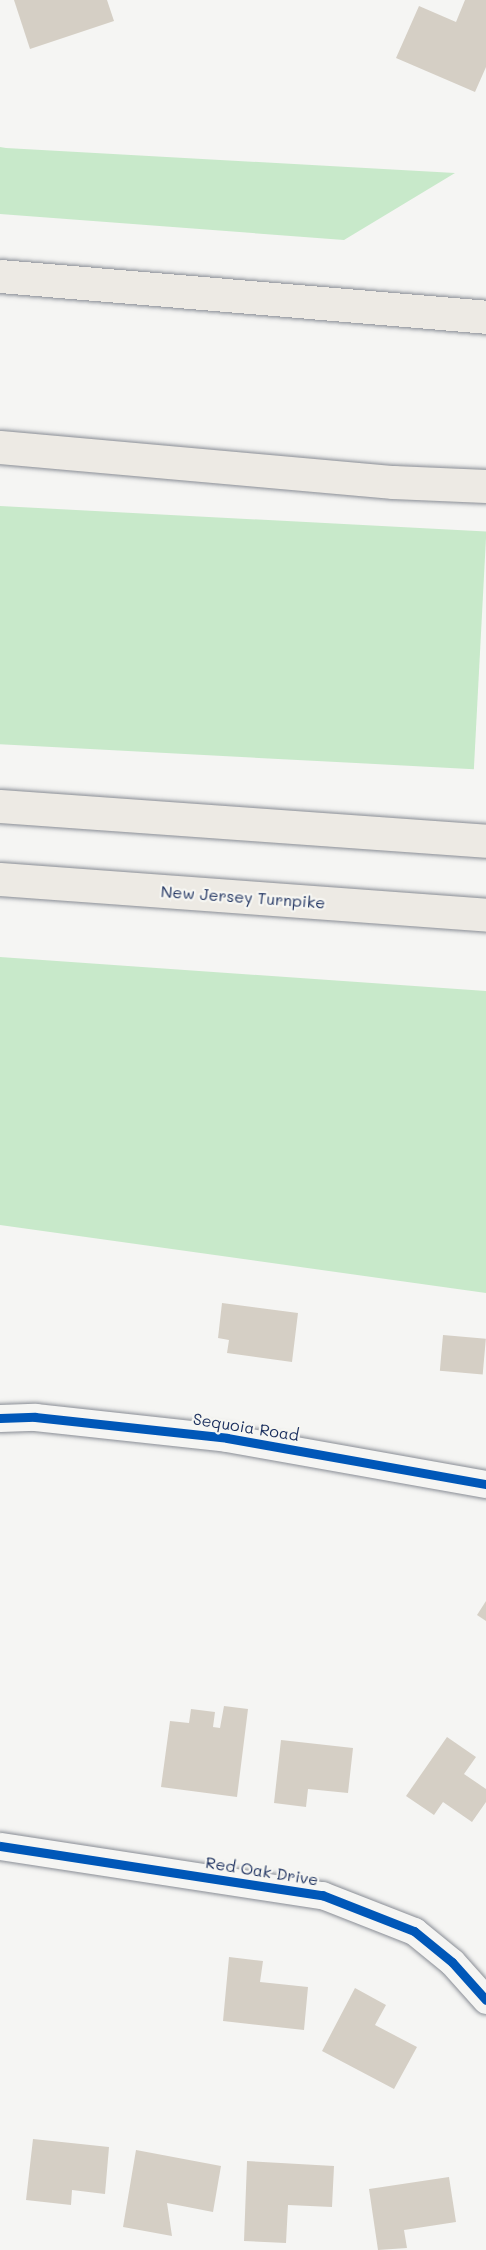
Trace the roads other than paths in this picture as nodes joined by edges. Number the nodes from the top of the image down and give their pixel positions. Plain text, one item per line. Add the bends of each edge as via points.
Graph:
1 (0, 276) edge
2 (486, 317) edge
3 (0, 447) edge
4 (486, 486) edge
5 (0, 806) edge
6 (486, 841) edge
7 (0, 879) edge
8 (486, 915) edge
9 (0, 1418) edge
10 (486, 1484) edge
11 (0, 1846) edge
12 (486, 2001) edge

1 - 2 highway
3 - 4 highway via 393,482
5 - 6 highway
7 - 8 highway, New Jersey Turnpike
9 - 10 street, Sequoia Road via 35,1417 227,1437
11 - 12 street, Red Oak Drive via 322,1895 414,1931 452,1962

